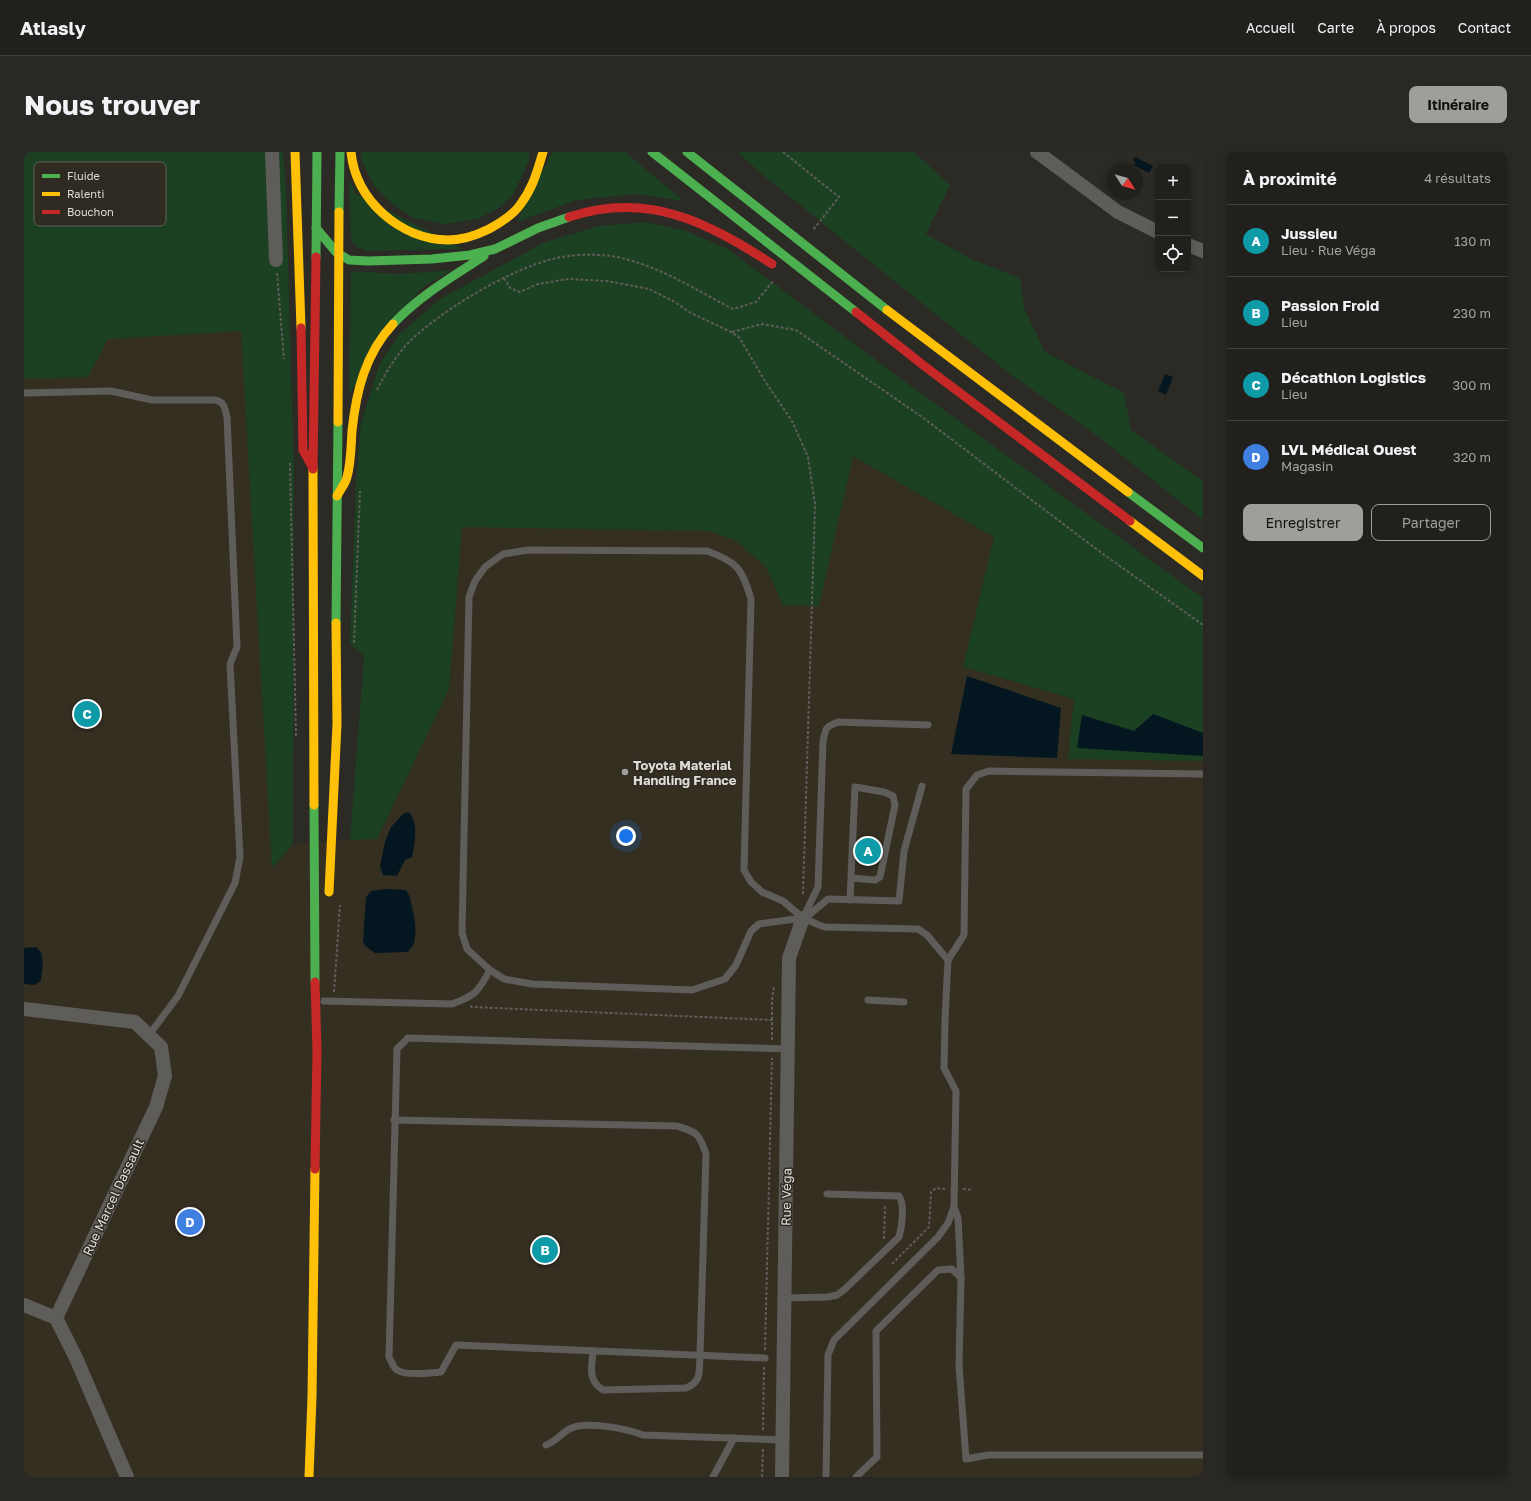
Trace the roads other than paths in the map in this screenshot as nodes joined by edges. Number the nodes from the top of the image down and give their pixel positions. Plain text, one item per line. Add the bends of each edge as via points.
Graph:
1 (272, 152) edge
2 (295, 152) edge
3 (317, 152) edge
4 (340, 152) edge
5 (351, 152) edge
6 (543, 152) edge
7 (652, 152) edge
8 (687, 152) edge
9 (1037, 152) edge
10 (724, 169) dead end
11 (729, 185) junction
12 (316, 228) junction
13 (1155, 230) edge
14 (1191, 246) edge
15 (494, 249) junction
16 (1203, 251) edge
17 (339, 253) junction
18 (276, 260) road end
19 (780, 270) dead end
20 (847, 316) dead end
21 (860, 316) junction
22 (24, 393) edge
23 (313, 468) junction
24 (337, 496) junction
25 (1203, 548) edge
26 (1203, 576) edge
27 (928, 725) dead end
28 (1203, 774) edge
29 (922, 786) dead end
30 (851, 878) junction
31 (329, 898) dead end
32 (850, 900) junction
33 (803, 919) junction
34 (948, 960) junction
35 (490, 970) junction
36 (324, 985) dead end
37 (868, 1000) dead end
38 (324, 1001) junction
39 (904, 1002) dead end
40 (24, 1009) edge
41 (149, 1035) junction
42 (788, 1048) junction
43 (317, 1050) junction
44 (394, 1120) junction
45 (828, 1194) dead end
46 (954, 1207) junction
47 (961, 1278) junction
48 (784, 1298) junction
49 (24, 1305) edge
50 (56, 1318) junction
51 (593, 1351) junction
52 (700, 1355) junction
53 (764, 1358) road end
54 (312, 1397) junction
55 (734, 1438) junction
56 (783, 1440) junction
57 (546, 1445) dead end
58 (1203, 1455) edge
59 (127, 1477) edge
60 (308, 1477) edge
61 (314, 1477) edge
62 (712, 1477) edge
63 (782, 1477) edge
64 (826, 1477) edge
65 (856, 1477) edge

1 - 18 street
2 - 23 main road via 303,450
3 - 12 main road
4 - 17 main road
5 - 6 main road via 358,182 384,215 402,228 418,235 449,240 484,233 507,219 531,188
7 - 21 main road
8 - 11 main road
9 - 13 street via 1118,212
10 - 11 main road
11 - 25 main road via 913,329
12 - 17 main road
12 - 23 main road
14 - 16 street
15 - 17 main road via 444,259 364,261 345,258
15 - 19 main road via 579,214 608,208 642,208 686,216 703,223 730,237
15 - 24 main road via 405,311 378,343 369,358 361,383 354,414 346,478
17 - 24 main road
20 - 21 main road
21 - 26 main road
22 - 41 lane via 111,391 152,400 215,400 222,403 227,417 237,647 230,664 240,857 235,883 178,996
23 - 43 main road
24 - 31 main road via 337,724
27 - 33 lane via 838,722 826,729 823,741 818,887
28 - 34 lane via 989,771 977,775 966,789 964,936
29 - 32 lane via 904,850 899,901
30 - 30 lane via 855,787 893,796 895,805 880,877 875,880
30 - 32 lane
32 - 33 lane via 828,899
33 - 34 lane via 825,927 918,929 927,935
33 - 35 lane via 759,924 751,931 736,966 725,979 692,990 532,984 504,979
33 - 35 lane via 783,901 762,892 751,882 744,870 751,599 744,576 724,556 707,551 528,550 503,554 479,574 470,597 462,934 467,949
33 - 42 street, Rue Véga via 789,958
34 - 46 lane via 944,1068 956,1091
35 - 38 lane via 477,992 452,1004
36 - 38 main road
37 - 39 lane
38 - 43 main road
40 - 41 street, Rue Marcel Dassault via 136,1022
41 - 50 street, Rue Marcel Dassault via 161,1047 165,1076 156,1107
42 - 44 lane via 408,1038 397,1049
42 - 48 street, Rue Véga
43 - 54 main road
44 - 51 lane via 389,1357 394,1367 403,1372 441,1372 456,1345
44 - 52 lane via 677,1126 693,1131 701,1138 706,1154
45 - 48 lane via 899,1196 902,1200 902,1228 898,1237 837,1295
46 - 47 lane via 958,1218
46 - 64 lane via 948,1224 938,1237 834,1340 828,1355
47 - 58 lane via 959,1365 966,1459 988,1455
47 - 65 lane via 952,1269 938,1270 876,1331 876,1457
48 - 56 street, Rue Véga
49 - 50 street
50 - 59 street
51 - 52 lane
51 - 52 lane via 592,1380 603,1390 686,1388 698,1379
52 - 53 lane
54 - 60 main road
54 - 61 main road
55 - 56 lane
55 - 57 lane via 643,1435 630,1430 579,1425
55 - 62 lane
56 - 63 street, Rue Véga

